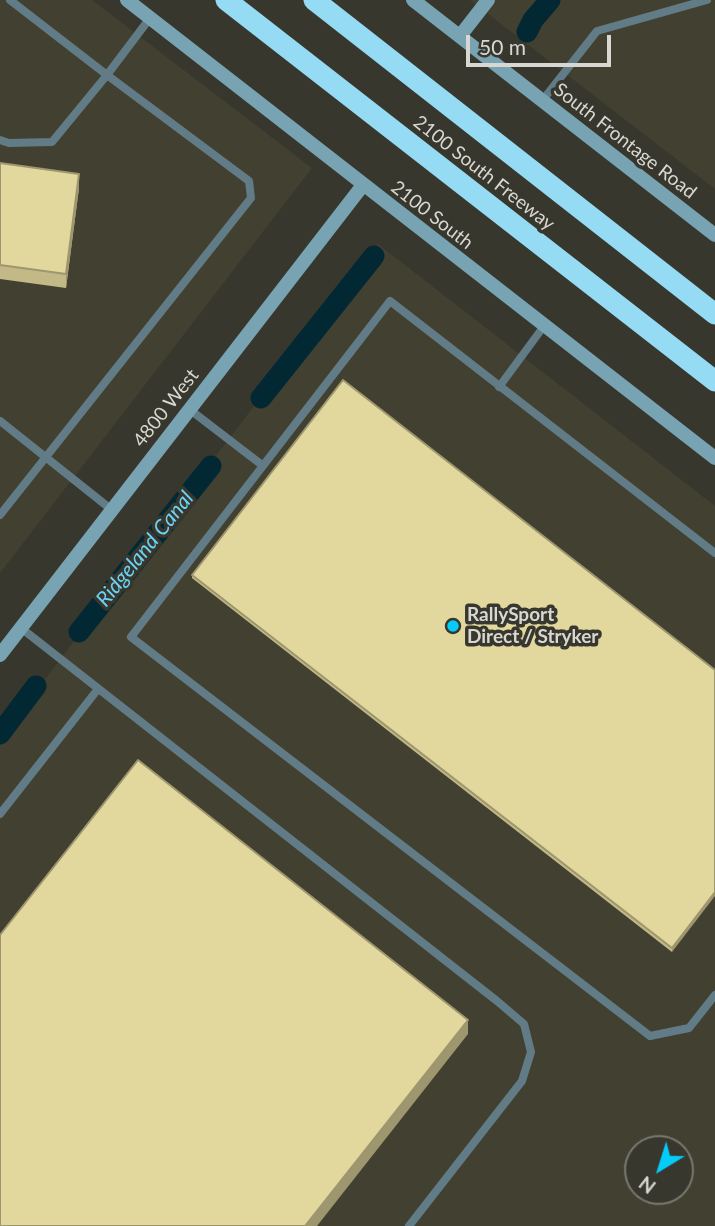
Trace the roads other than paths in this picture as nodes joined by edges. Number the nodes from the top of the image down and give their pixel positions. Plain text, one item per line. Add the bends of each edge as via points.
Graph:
1 (10, 0) edge
2 (127, 0) edge
3 (226, 0) edge
4 (314, 0) edge
5 (413, 0) edge
6 (488, 0) edge
7 (707, 0) edge
8 (150, 18) junction
9 (460, 36) junction
10 (107, 75) junction
11 (542, 101) junction
12 (0, 141) edge
13 (363, 186) junction
14 (715, 235) edge
15 (715, 314) edge
16 (544, 326) junction
17 (715, 381) edge
18 (499, 387) junction
19 (189, 409) junction
20 (0, 421) edge
21 (45, 457) junction
22 (715, 458) edge
23 (262, 465) junction
24 (112, 510) junction
25 (0, 515) edge
26 (715, 553) edge
27 (20, 628) junction
28 (0, 655) edge
29 (99, 689) junction
30 (0, 814) edge
31 (715, 995) edge
32 (409, 1226) edge

1 - 10 lane
2 - 8 street, 2100 South
3 - 17 highway, 2100 South Freeway
4 - 15 highway, 2100 South Freeway
5 - 9 street, South Frontage Road
6 - 9 street
7 - 11 lane via 597,31
8 - 10 lane
8 - 13 street, 2100 South
9 - 11 street, South Frontage Road
10 - 12 lane via 52,142
10 - 21 lane via 249,181 251,198
11 - 14 street, South Frontage Road
13 - 16 street, 2100 South
13 - 19 street, 4800 West
16 - 18 lane
16 - 22 street, 2100 South
18 - 23 lane via 390,301
18 - 26 lane
19 - 23 lane
19 - 24 street, 4800 West
20 - 21 lane
21 - 24 lane
21 - 25 lane
23 - 31 lane via 131,637 650,1036 689,1028
24 - 27 street, 4800 West
27 - 28 street, 4800 West
27 - 29 lane
29 - 30 lane
29 - 32 lane via 524,1024 531,1052 522,1081

